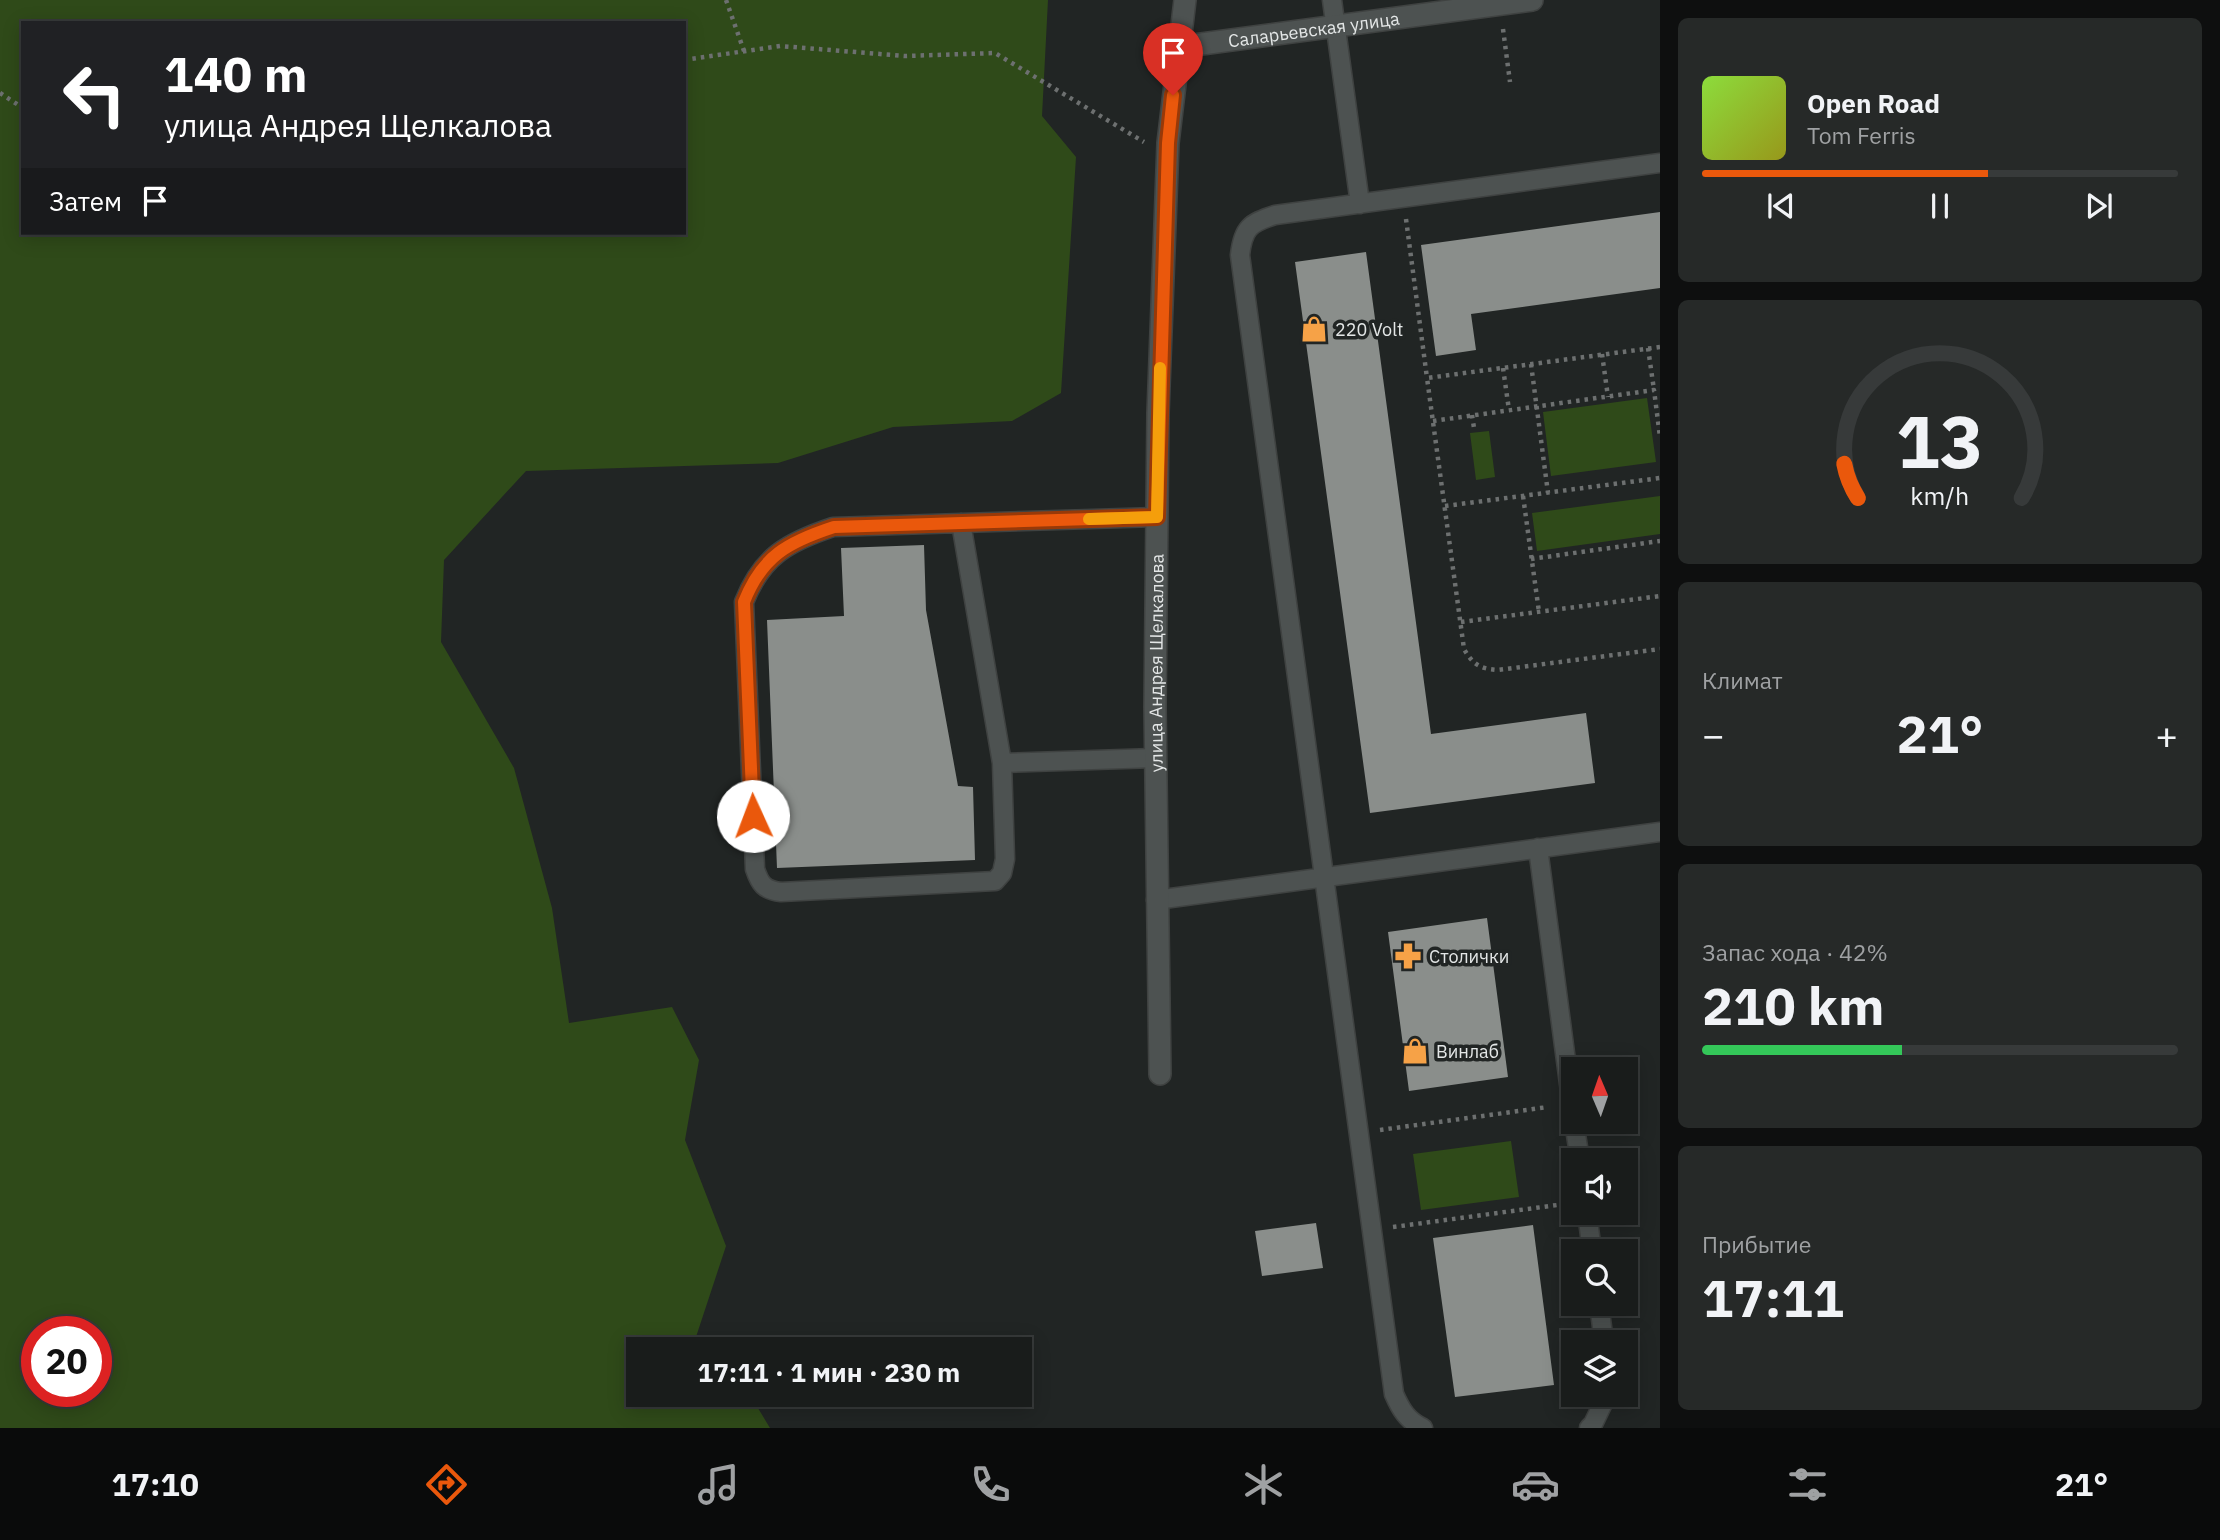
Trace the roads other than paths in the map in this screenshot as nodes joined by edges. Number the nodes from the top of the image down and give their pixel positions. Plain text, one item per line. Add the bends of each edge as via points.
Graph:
1 (1185, 0) edge
2 (1332, 0) edge
3 (1532, 0) edge
4 (1335, 26) junction
5 (1179, 47) junction
6 (1660, 163) edge
7 (1360, 204) junction
8 (1157, 517) junction
9 (961, 523) junction
10 (1155, 758) junction
11 (1002, 763) junction
12 (1660, 832) edge
13 (1538, 849) junction
14 (1324, 877) junction
15 (1156, 900) junction
16 (1566, 1057) edge
17 (1160, 1074) dead end
18 (1601, 1407) edge
19 (1423, 1428) edge
20 (1589, 1428) edge

1 - 5 street, улица Андрея Щелкалова
2 - 4 lane
3 - 4 street, Саларьевская улица
4 - 5 street, Саларьевская улица
4 - 7 lane
5 - 8 street, улица Андрея Щелкалова via 1168,143
6 - 7 lane
7 - 14 lane via 1256,221 1247,229 1240,255
8 - 9 lane
8 - 10 street, улица Андрея Щелкалова
9 - 11 lane
9 - 11 lane via 834,527 802,537 769,559 753,579 744,602 759,882 768,890 781,892 995,881 1004,859
10 - 11 lane
10 - 15 street, улица Андрея Щелкалова
12 - 13 lane
13 - 14 lane
13 - 16 lane
14 - 15 lane
14 - 19 lane via 1394,1394 1401,1411
15 - 17 street, улица Андрея Щелкалова
18 - 20 lane

